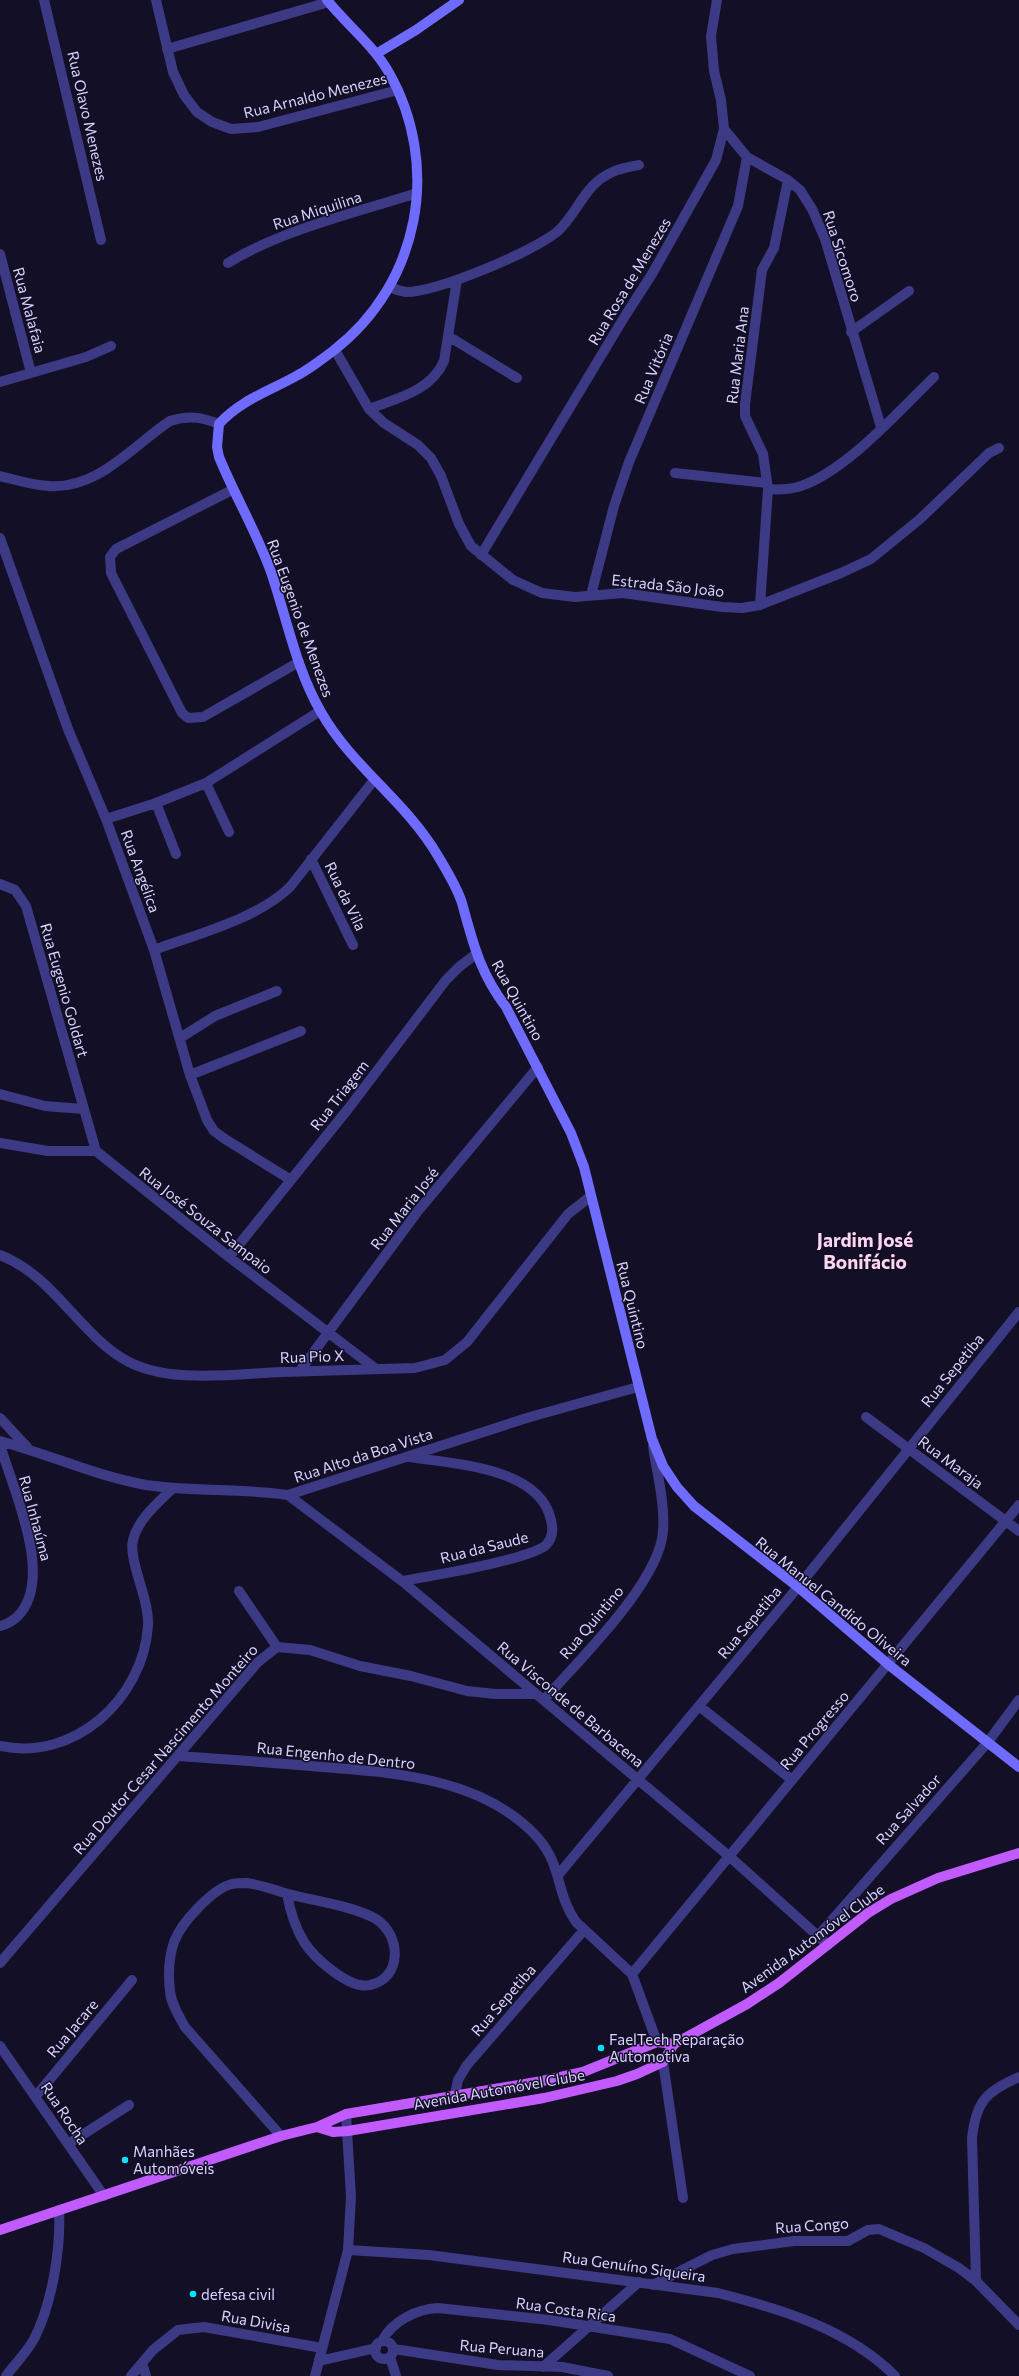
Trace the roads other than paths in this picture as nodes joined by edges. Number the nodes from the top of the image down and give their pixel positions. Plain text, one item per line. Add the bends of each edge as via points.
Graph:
1 (44, 0) edge
2 (156, 0) edge
3 (459, 0) edge
4 (717, 0) edge
5 (328, 1) edge
6 (167, 49) junction
7 (376, 54) junction
8 (398, 90) junction
9 (724, 129) junction
10 (747, 157) junction
11 (639, 165) dead end
12 (788, 180) junction
13 (417, 193) junction
14 (101, 240) dead end
15 (0, 254) edge
16 (228, 263) dead end
17 (457, 280) junction
18 (388, 286) junction
19 (909, 291) dead end
20 (851, 332) junction
21 (448, 336) junction
22 (111, 346) dead end
23 (334, 350) junction
24 (32, 373) junction
25 (934, 377) dead end
26 (517, 378) dead end
27 (0, 382) edge
28 (369, 409) junction
29 (220, 424) junction
30 (881, 427) junction
31 (999, 448) dead end
32 (675, 473) dead end
33 (0, 476) edge
34 (767, 486) junction
35 (232, 490) junction
36 (0, 538) edge
37 (481, 555) junction
38 (591, 595) junction
39 (760, 605) junction
40 (299, 662) junction
41 (320, 711) junction
42 (374, 780) junction
43 (206, 782) junction
44 (156, 803) junction
45 (106, 819) junction
46 (229, 832) dead end
47 (176, 854) dead end
48 (311, 860) junction
49 (2, 887) edge
50 (462, 903) joint
51 (353, 945) dead end
52 (154, 950) junction
53 (476, 954) junction
54 (277, 991) dead end
55 (301, 1031) dead end
56 (180, 1038) junction
57 (538, 1067) junction
58 (190, 1075) junction
59 (0, 1094) edge
60 (83, 1109) junction
61 (0, 1143) edge
62 (96, 1151) junction
63 (291, 1180) junction
64 (591, 1196) junction
65 (0, 1255) edge
66 (229, 1257) junction
67 (1019, 1312) edge
68 (328, 1333) junction
69 (376, 1369) junction
70 (299, 1372) junction
71 (638, 1387) junction
72 (0, 1418) edge
73 (866, 1418) dead end
74 (652, 1440) junction
75 (27, 1447) junction
76 (1, 1448) edge
77 (908, 1449) junction
78 (407, 1456) junction
79 (173, 1488) junction
80 (288, 1495) junction
81 (1019, 1505) edge
82 (1006, 1521) junction
83 (1019, 1531) edge
84 (402, 1581) junction
85 (798, 1587) junction
86 (239, 1591) dead end
87 (0, 1626) edge
88 (277, 1647) junction
89 (889, 1665) junction
90 (535, 1694) junction
91 (544, 1700) junction
92 (1019, 1700) edge
93 (699, 1706) junction
94 (988, 1742) junction
95 (0, 1746) edge
96 (178, 1756) junction
97 (1019, 1767) edge
98 (638, 1780) junction
99 (792, 1780) junction
100 (1019, 1853) edge
101 (730, 1858) junction
102 (558, 1874) junction
103 (287, 1894) junction
104 (584, 1930) junction
105 (818, 1936) junction
106 (828, 1945) junction
107 (0, 1963) edge
108 (632, 1974) junction
109 (132, 1980) dead end
110 (658, 2042) junction
111 (674, 2044) junction
112 (0, 2046) edge
113 (663, 2062) junction
114 (1019, 2077) edge
115 (542, 2081) junction
116 (455, 2095) junction
117 (36, 2096) junction
118 (544, 2098) junction
119 (129, 2105) dead end
120 (346, 2114) junction
121 (445, 2115) junction
122 (318, 2127) junction
123 (348, 2131) junction
124 (281, 2136) junction
125 (68, 2144) junction
126 (104, 2196) junction
127 (683, 2198) dead end
128 (59, 2210) junction
129 (0, 2230) edge
130 (348, 2250) junction
131 (976, 2281) junction
132 (639, 2282) junction
133 (653, 2284) junction
134 (1019, 2325) edge
135 (587, 2327) junction
136 (379, 2344) junction
137 (322, 2348) junction
138 (392, 2353) junction
139 (319, 2361) junction
140 (142, 2363) junction
141 (543, 2367) junction
142 (577, 2373) edge
143 (6, 2376) edge
144 (131, 2376) edge
145 (146, 2376) edge
146 (315, 2376) edge
147 (396, 2376) edge
148 (608, 2376) edge
149 (750, 2376) edge
150 (895, 2376) edge

1 - 14 street, Rua Olavo Menezes
2 - 6 street, Rua Arnaldo Menezes
3 - 7 main road
4 - 9 street, Rua Rosa de Menezes via 711,36 714,72 721,100
5 - 6 street
5 - 7 main road
6 - 8 street, Rua Arnaldo Menezes via 184,96 197,112 212,122 230,129 258,127
7 - 8 main road
8 - 13 main road via 413,136 419,170
9 - 10 street, Rua Sicomoro
9 - 37 street, Rua Rosa de Menezes via 716,160 687,213
10 - 12 street, Rua Sicomoro
10 - 38 street, Rua Vitória via 738,206 629,462 614,506
11 - 17 street via 620,169 596,182 567,223 541,243
12 - 20 street, Rua Sicomoro via 800,190 812,209 825,239
12 - 34 street, Rua Maria Ana via 774,248 762,270 745,404 745,416 762,454
13 - 16 street, Rua Miquilina via 290,234 243,253
13 - 18 main road via 416,215 407,250
15 - 24 street, Rua Malafaia
17 - 18 street via 416,291 397,290
17 - 21 street
18 - 23 main road via 355,332
19 - 20 street
20 - 30 street, Rua Sicomoro
21 - 26 street
21 - 28 street via 444,361 432,381 407,395
22 - 24 street via 86,357
23 - 28 street, Estrada São João
23 - 29 main road via 298,375 245,402
24 - 27 street
25 - 30 street
28 - 37 street, Estrada São João via 384,423 418,445 431,458 465,536
29 - 33 street via 194,417 170,421 110,467 91,478 69,485 49,486
29 - 35 main road, Rua Eugenio de Menezes via 217,447
30 - 34 street via 856,450 814,480 783,490
31 - 39 street, Estrada São João via 989,452 920,519 870,558 842,574
32 - 34 street
34 - 39 street, Rua Maria Ana
35 - 40 main road, Rua Eugenio de Menezes via 270,571
35 - 40 street via 116,549 110,557 111,573 182,713 188,718 202,717
36 - 45 street, Rua Angélica via 68,729
37 - 38 street, Estrada São João via 513,580 528,588 558,596
38 - 39 street, Estrada São João via 623,593 742,608
40 - 41 main road, Rua Eugenio de Menezes
41 - 42 main road, Rua Eugenio de Menezes via 336,736
41 - 43 street
42 - 48 street
42 - 50 main road, Rua Eugenio de Menezes via 407,811 422,830 452,880
43 - 44 street
43 - 46 street
44 - 45 street
44 - 47 street
45 - 52 street, Rua Angélica
48 - 51 street, Rua da Vila
48 - 52 street via 290,887 268,906
49 - 60 street, Rua Eugenio Goldart via 15,890 26,906
50 - 53 main road, Rua Quintino
52 - 56 street, Rua Angélica
53 - 57 main road, Rua Quintino via 493,990 506,1007
53 - 63 street, Rua Triagem via 446,980 348,1110
54 - 56 street via 215,1016
55 - 58 street
56 - 58 street, Rua Angélica
57 - 64 main road, Rua Quintino via 571,1133 584,1167
57 - 68 street, Rua Maria José via 418,1211
58 - 63 street, Rua Angélica via 207,1120 214,1131
59 - 60 street via 45,1106
60 - 62 street, Rua Eugenio Goldart
61 - 62 street via 48,1151
62 - 66 street, Rua José Souza Sampaio
63 - 66 street, Rua Triagem
64 - 69 street, Rua Pio X via 568,1214 467,1342 456,1352 445,1360 431,1365
64 - 71 main road, Rua Quintino
65 - 70 street, Rua Pio X via 36,1276 105,1345 138,1367 185,1375
66 - 68 street, Rua José Souza Sampaio
67 - 77 street, Rua Sepetiba
68 - 69 street, Rua José Souza Sampaio
68 - 70 street, Rua Maria José
69 - 70 street, Rua Pio X
71 - 74 main road, Rua Quintino
71 - 78 street, Rua Alto da Boa Vista via 530,1417
72 - 75 street
73 - 77 street, Rua Maraja
74 - 85 main road, Rua Manuel Candido Oliveira via 663,1466 694,1506
74 - 91 street, Rua Quintino via 663,1504 663,1531 659,1553 627,1605
75 - 76 street, Rua Alto da Boa Vista via 13,1444
75 - 79 street, Rua Alto da Boa Vista via 93,1470 144,1484
76 - 87 street, Rua Inhaúma via 32,1549 34,1572 33,1590 25,1608 16,1618
77 - 82 street, Rua Maraja
77 - 85 street, Rua Sepetiba
78 - 80 street, Rua Alto da Boa Vista
78 - 84 street, Rua da Saude via 467,1466 514,1478 531,1489 544,1502 552,1525 552,1536 546,1545 534,1552
79 - 80 street, Rua Alto da Boa Vista via 259,1491
79 - 95 street via 150,1512 133,1541 148,1626 136,1670 122,1697 109,1713 88,1729 64,1741 22,1749
80 - 84 street, Rua Visconde de Barbacena
81 - 82 street, Rua Progresso
82 - 83 street, Rua Maraja
82 - 89 street, Rua Progresso
84 - 90 street, Rua Visconde de Barbacena
85 - 89 main road, Rua Manuel Candido Oliveira
85 - 93 street, Rua Sepetiba via 752,1639
86 - 88 street
88 - 90 street, Rua Doutor Cesar Nascimento Monteiro via 310,1650 360,1666 467,1690 495,1694
88 - 96 street, Rua Doutor Cesar Nascimento Monteiro via 258,1662
89 - 94 main road, Rua Manuel Candido Oliveira
89 - 99 street, Rua Progresso
90 - 91 street, Rua Visconde de Barbacena
91 - 98 street, Rua Visconde de Barbacena
92 - 94 street, Rua Salvador
93 - 98 street, Rua Sepetiba
93 - 99 street
94 - 97 main road, Rua Manuel Candido Oliveira
94 - 105 street, Rua Salvador
96 - 102 street, Rua Engenho de Dentro via 390,1773 437,1782 496,1804 520,1821 547,1850
96 - 107 street, Rua Doutor Cesar Nascimento Monteiro
98 - 101 street, Rua Visconde de Barbacena
98 - 102 street, Rua Sepetiba
99 - 101 street, Rua Progresso
100 - 106 main road, Avenida Automóvel Clube via 938,1878 902,1893 868,1913
101 - 105 street, Rua Visconde de Barbacena
101 - 108 street, Rua Progresso
102 - 104 street, Rua Engenho de Dentro via 563,1900
103 - 103 street via 346,1908 376,1919 393,1941 394,1965 389,1975 381,1982 368,1986 342,1977 322,1962 305,1943 297,1928 290,1912
103 - 124 street via 248,1883 231,1884 218,1891 188,1920 174,1941 169,1968 170,1992 185,2027
104 - 108 street, Rua Engenho de Dentro
104 - 116 street, Rua Sepetiba via 467,2065 458,2080
105 - 106 street, Rua Visconde de Barbacena
106 - 111 main road, Avenida Automóvel Clube via 747,2004
108 - 110 street
109 - 117 street, Rua Jacare
110 - 111 main road, Avenida Automóvel Clube
110 - 115 main road, Avenida Automóvel Clube via 583,2072
111 - 113 main road, Avenida Automóvel Clube
112 - 117 street, Rua Rocha
113 - 118 main road, Avenida Automóvel Clube via 617,2082
113 - 127 street
114 - 131 street via 996,2089 982,2101 974,2122 972,2138
115 - 116 main road, Avenida Automóvel Clube
115 - 118 main road
116 - 120 main road, Avenida Automóvel Clube
116 - 121 main road via 452,2106
117 - 125 street, Rua Rocha
118 - 121 main road, Avenida Automóvel Clube
119 - 125 street
120 - 122 main road, Avenida Automóvel Clube
120 - 123 street
121 - 123 main road, Avenida Automóvel Clube
122 - 123 main road, Avenida Automóvel Clube via 333,2132
122 - 124 main road, Avenida Automóvel Clube
123 - 130 street via 351,2216
124 - 126 main road, Avenida Automóvel Clube
125 - 126 street, Rua Rocha
126 - 128 main road, Avenida Automóvel Clube
128 - 129 main road, Avenida Automóvel Clube
128 - 143 street via 58,2257 40,2324 33,2340
130 - 132 street, Rua Genuíno Siqueira via 429,2255
130 - 137 street
131 - 133 street, Rua Congo via 924,2248 874,2229 848,2241 794,2241 733,2249 712,2255
131 - 134 street, Rua Congo
132 - 133 street, Rua Genuíno Siqueira
132 - 135 street
133 - 150 street, Rua Genuíno Siqueira via 718,2293 759,2303 845,2338 864,2349
135 - 136 street, Rua Costa Rica via 549,2320 428,2308 398,2323
135 - 141 street
135 - 149 street, Rua Costa Rica via 670,2339
136 - 138 street via 390,2342
136 - 138 street via 380,2357
136 - 139 street
137 - 139 street
137 - 140 street, Rua Divisa via 197,2327 178,2330 164,2339
138 - 141 street, Rua Peruana via 498,2366
138 - 147 street
139 - 146 street
140 - 144 street, Rua Divisa
140 - 145 street
141 - 142 street, Rua Peruana
142 - 148 street, Rua Peruana

